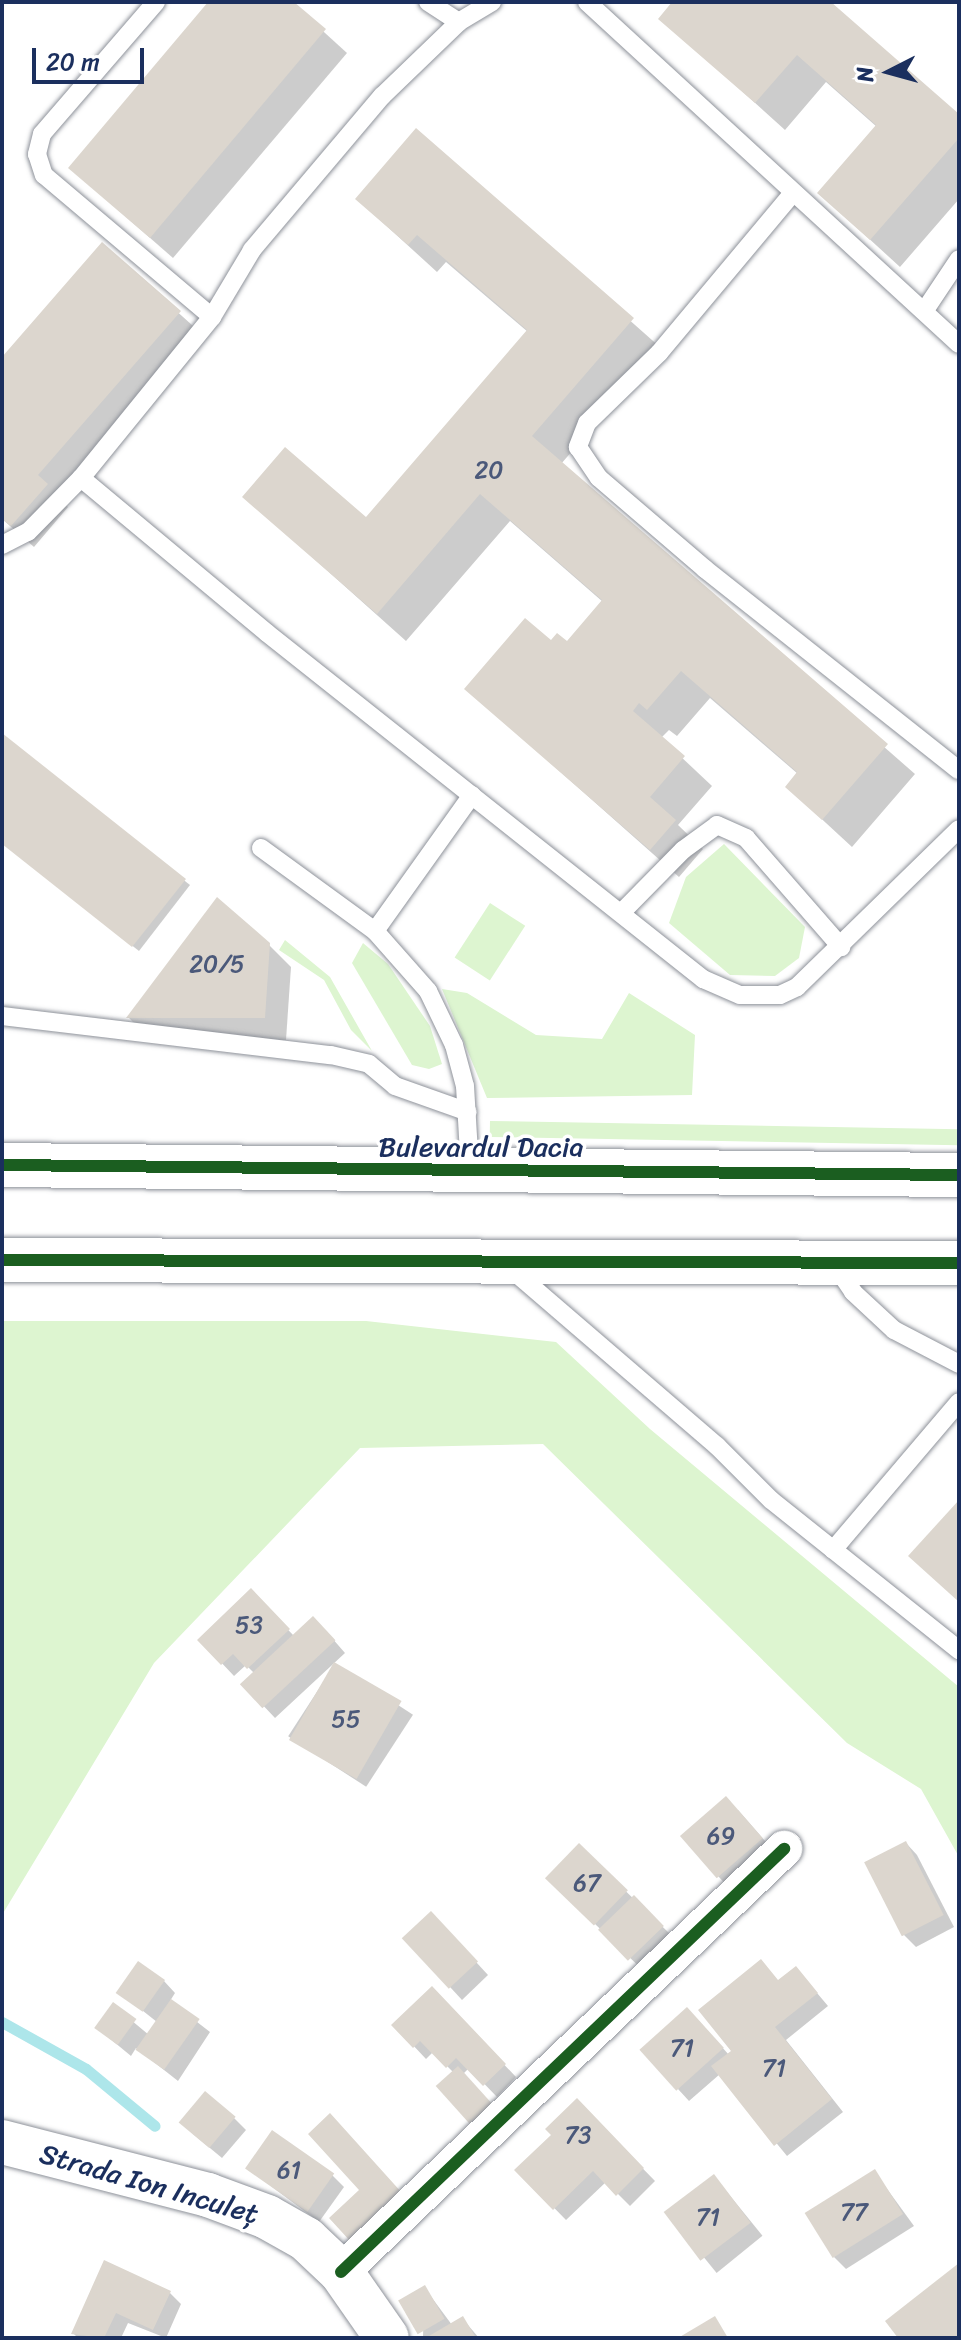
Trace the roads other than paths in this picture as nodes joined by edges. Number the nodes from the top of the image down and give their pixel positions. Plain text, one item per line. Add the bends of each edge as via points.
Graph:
1 (156, 2) edge
2 (428, 2) edge
3 (491, 2) edge
4 (587, 2) edge
5 (459, 22) junction
6 (792, 194) junction
7 (959, 259) edge
8 (925, 310) junction
9 (212, 317) junction
10 (959, 344) edge
11 (81, 478) junction
12 (2, 545) edge
13 (959, 770) edge
14 (472, 795) junction
15 (959, 829) edge
16 (261, 848) dead end
17 (622, 912) junction
18 (375, 931) junction
19 (841, 947) junction
20 (2, 1016) edge
21 (468, 1112) junction
22 (2, 1165) edge
23 (470, 1170) junction
24 (959, 1175) edge
25 (2, 1260) edge
26 (505, 1263) junction
27 (833, 1263) junction
28 (959, 1263) edge
29 (959, 1364) edge
30 (959, 1402) edge
31 (833, 1550) junction
32 (959, 1650) edge
33 (784, 1849) dead end
34 (2, 2142) edge
35 (341, 2272) junction
36 (387, 2338) edge

1 - 9 lane via 42,134 37,154 44,175
2 - 5 lane
3 - 5 lane
4 - 6 lane
5 - 9 lane via 382,96 252,250
6 - 8 lane
6 - 13 lane via 659,353 587,423 578,447 599,478 705,569
7 - 8 lane
8 - 10 lane
9 - 11 lane
11 - 12 lane via 28,532
11 - 14 lane
14 - 17 lane
14 - 18 lane
15 - 19 lane
16 - 18 lane
17 - 19 lane via 703,979 740,995 780,995 797,987
17 - 19 lane via 683,850 717,825 746,838
18 - 21 lane via 428,991 443,1018
20 - 21 lane via 331,1055 369,1064 395,1086
21 - 23 lane
22 - 23 main road, Bulevardul Dacia
23 - 24 main road, Bulevardul Dacia
25 - 26 main road
26 - 27 main road
26 - 31 lane
27 - 28 main road
27 - 29 lane via 853,1292 894,1330
30 - 31 lane
31 - 32 lane
33 - 35 street
34 - 35 main road, Strada Ion Inculeț via 208,2195 267,2217 306,2239
35 - 36 main road, Strada Ion Inculeț

